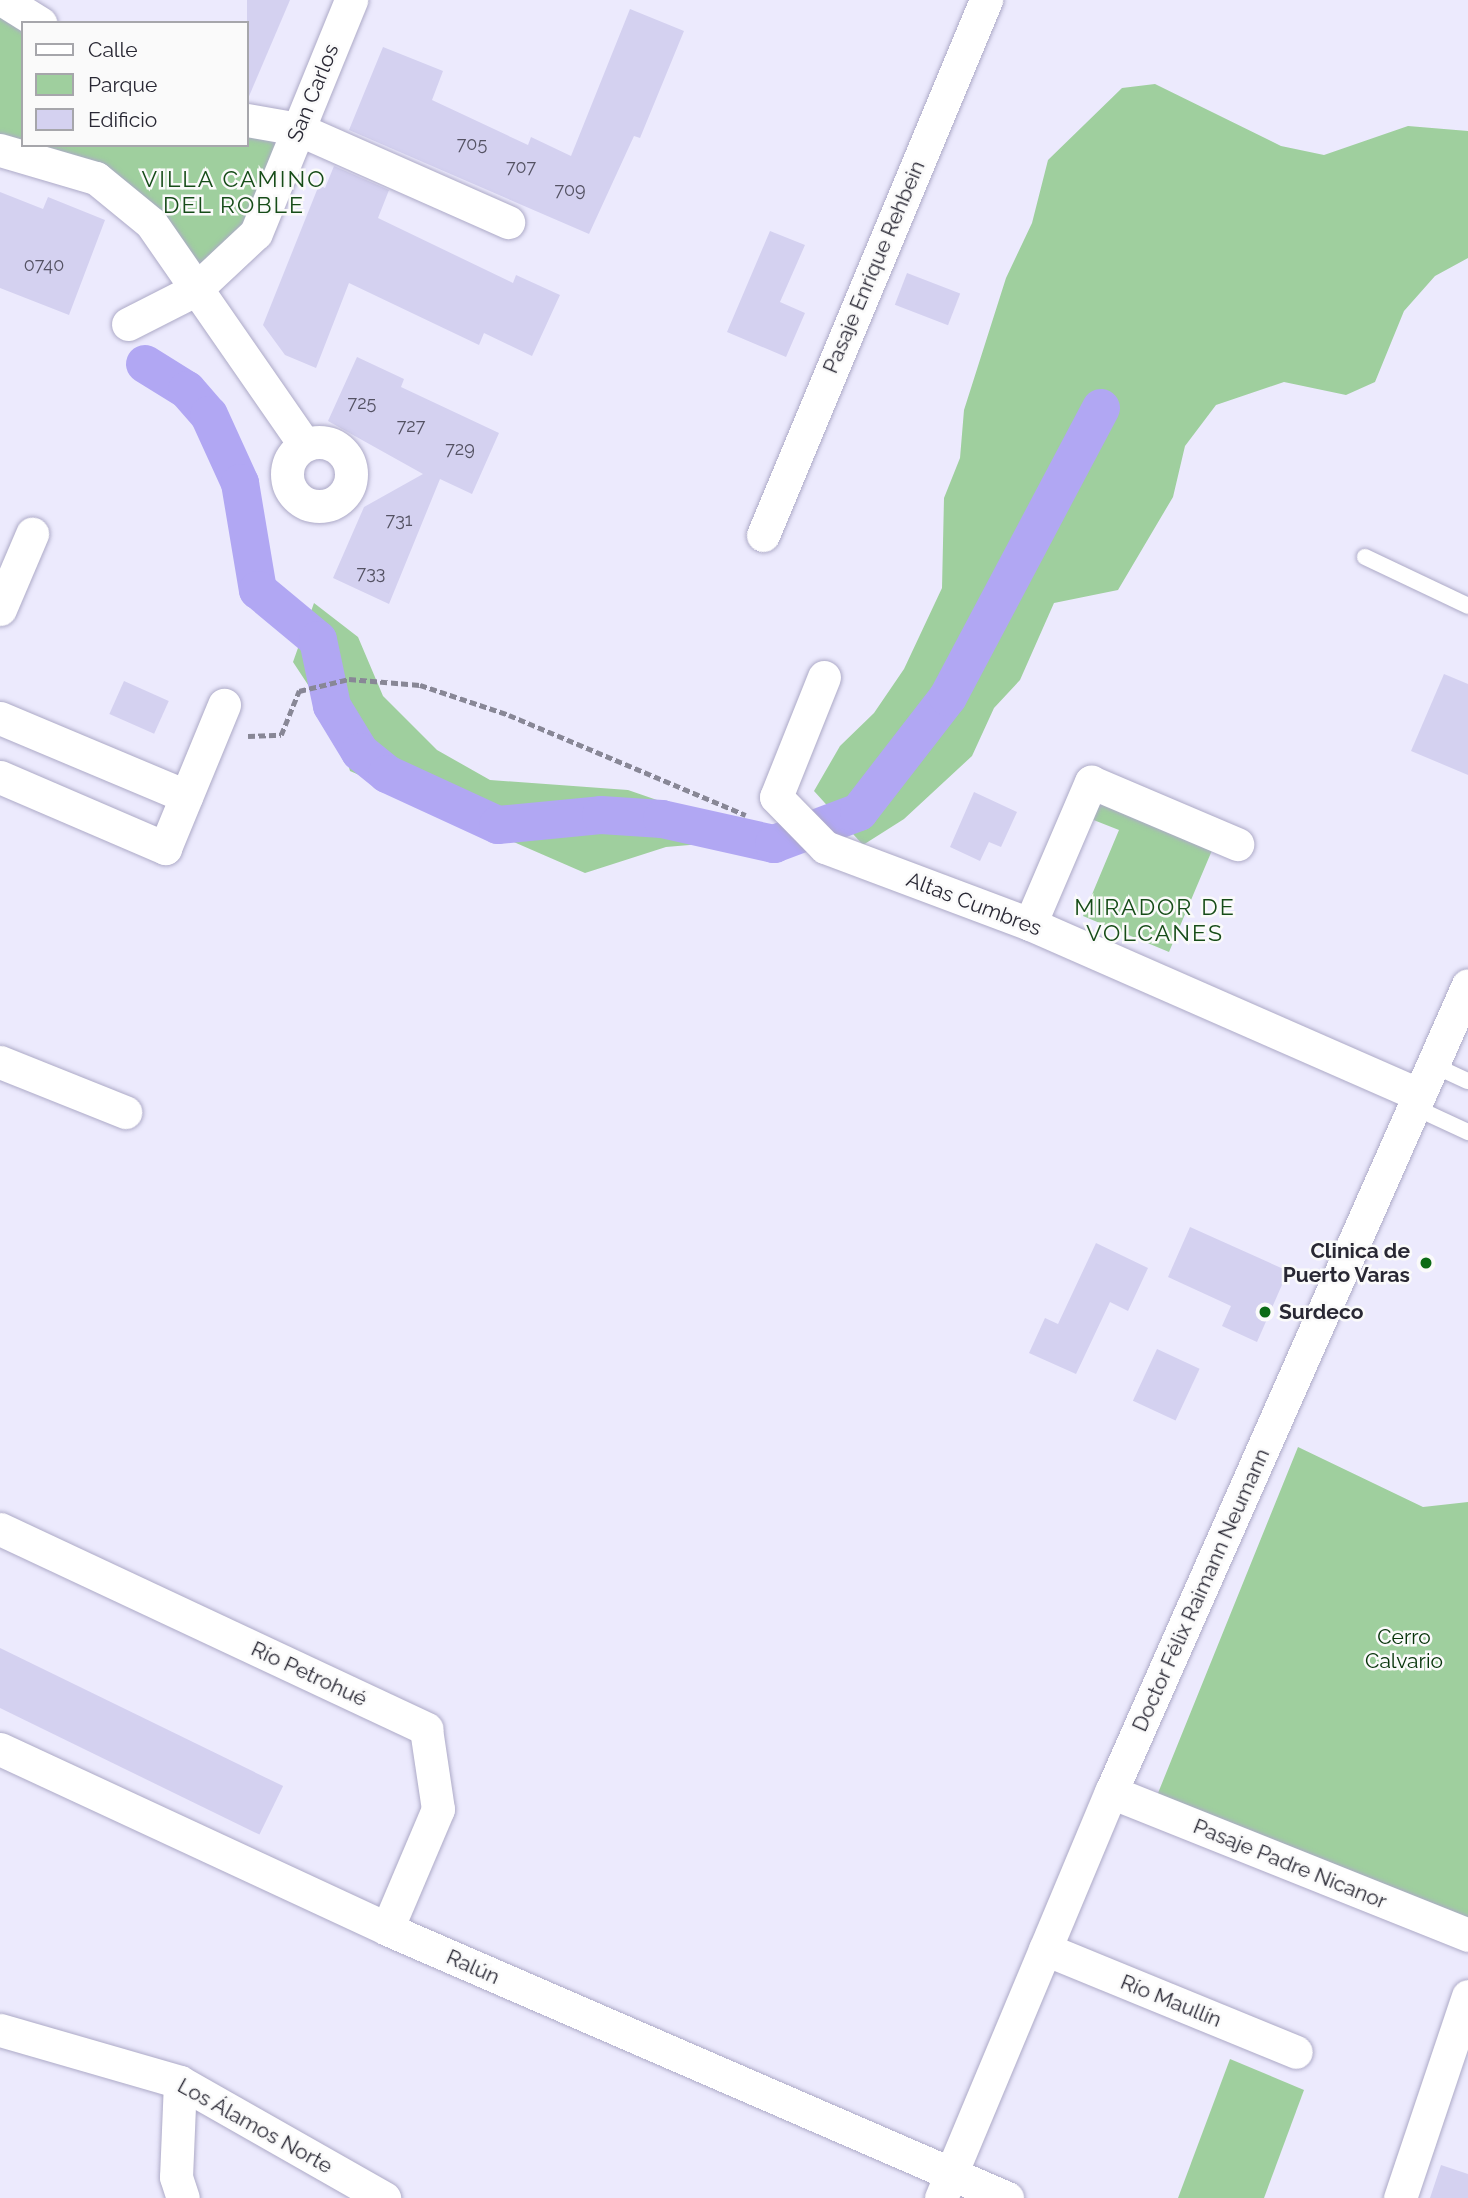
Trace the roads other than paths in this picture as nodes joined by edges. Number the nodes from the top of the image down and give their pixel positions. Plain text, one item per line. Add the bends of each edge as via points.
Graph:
1 (3, 0) edge
2 (352, 0) edge
3 (986, 0) edge
4 (37, 21) edge
5 (248, 120) edge
6 (299, 129) junction
7 (0, 150) edge
8 (508, 222) dead end
9 (195, 290) junction
10 (128, 324) dead end
11 (305, 446) dead end
12 (32, 534) dead end
13 (763, 535) dead end
14 (1364, 557) dead end
15 (1468, 606) edge
16 (0, 609) edge
17 (824, 677) dead end
18 (0, 718) edge
19 (218, 719) road end
20 (0, 777) edge
21 (186, 796) junction
22 (1237, 844) dead end
23 (1030, 924) junction
24 (1468, 985) edge
25 (0, 1062) edge
26 (1468, 1081) edge
27 (1422, 1089) junction
28 (125, 1112) dead end
29 (1468, 1132) edge
30 (0, 1529) edge
31 (0, 1749) edge
32 (1111, 1792) junction
33 (387, 1929) junction
34 (1468, 1935) edge
35 (1045, 1949) junction
36 (1468, 1996) edge
37 (0, 2030) edge
38 (1296, 2052) dead end
39 (180, 2082) junction
40 (946, 2186) edge
41 (183, 2198) edge
42 (384, 2198) edge
43 (1007, 2198) edge
44 (1400, 2198) edge

1 - 4 street
2 - 6 street, San Carlos
3 - 13 street, Pasaje Enrique Rehbein
5 - 6 street
6 - 8 street
6 - 9 street, San Carlos via 257,233
7 - 9 street via 96,178 125,199 168,244
9 - 10 street, San Carlos
9 - 11 street
12 - 16 street
14 - 15 lane
17 - 23 street, Altas Cumbres via 776,797 825,847
18 - 21 street
19 - 21 street
20 - 21 street via 165,848
22 - 23 street via 1091,782
23 - 27 street, Altas Cumbres
24 - 27 street, Doctor Félix Raimann Neumann
25 - 28 street
26 - 27 lane
27 - 29 lane
27 - 32 street, Doctor Félix Raimann Neumann
30 - 33 street, Río Petrohué via 426,1729 438,1809
31 - 33 street, Ralún
32 - 34 street, Pasaje Padre Nicanor
32 - 35 street, Doctor Félix Raimann Neumann
33 - 40 street, Ralún
35 - 38 street, Río Maullín
35 - 40 street, Doctor Félix Raimann Neumann
36 - 44 street
37 - 39 street, Los Álamos Norte
39 - 41 street via 176,2177
39 - 42 street, Los Álamos Norte
40 - 43 street, Ralún

